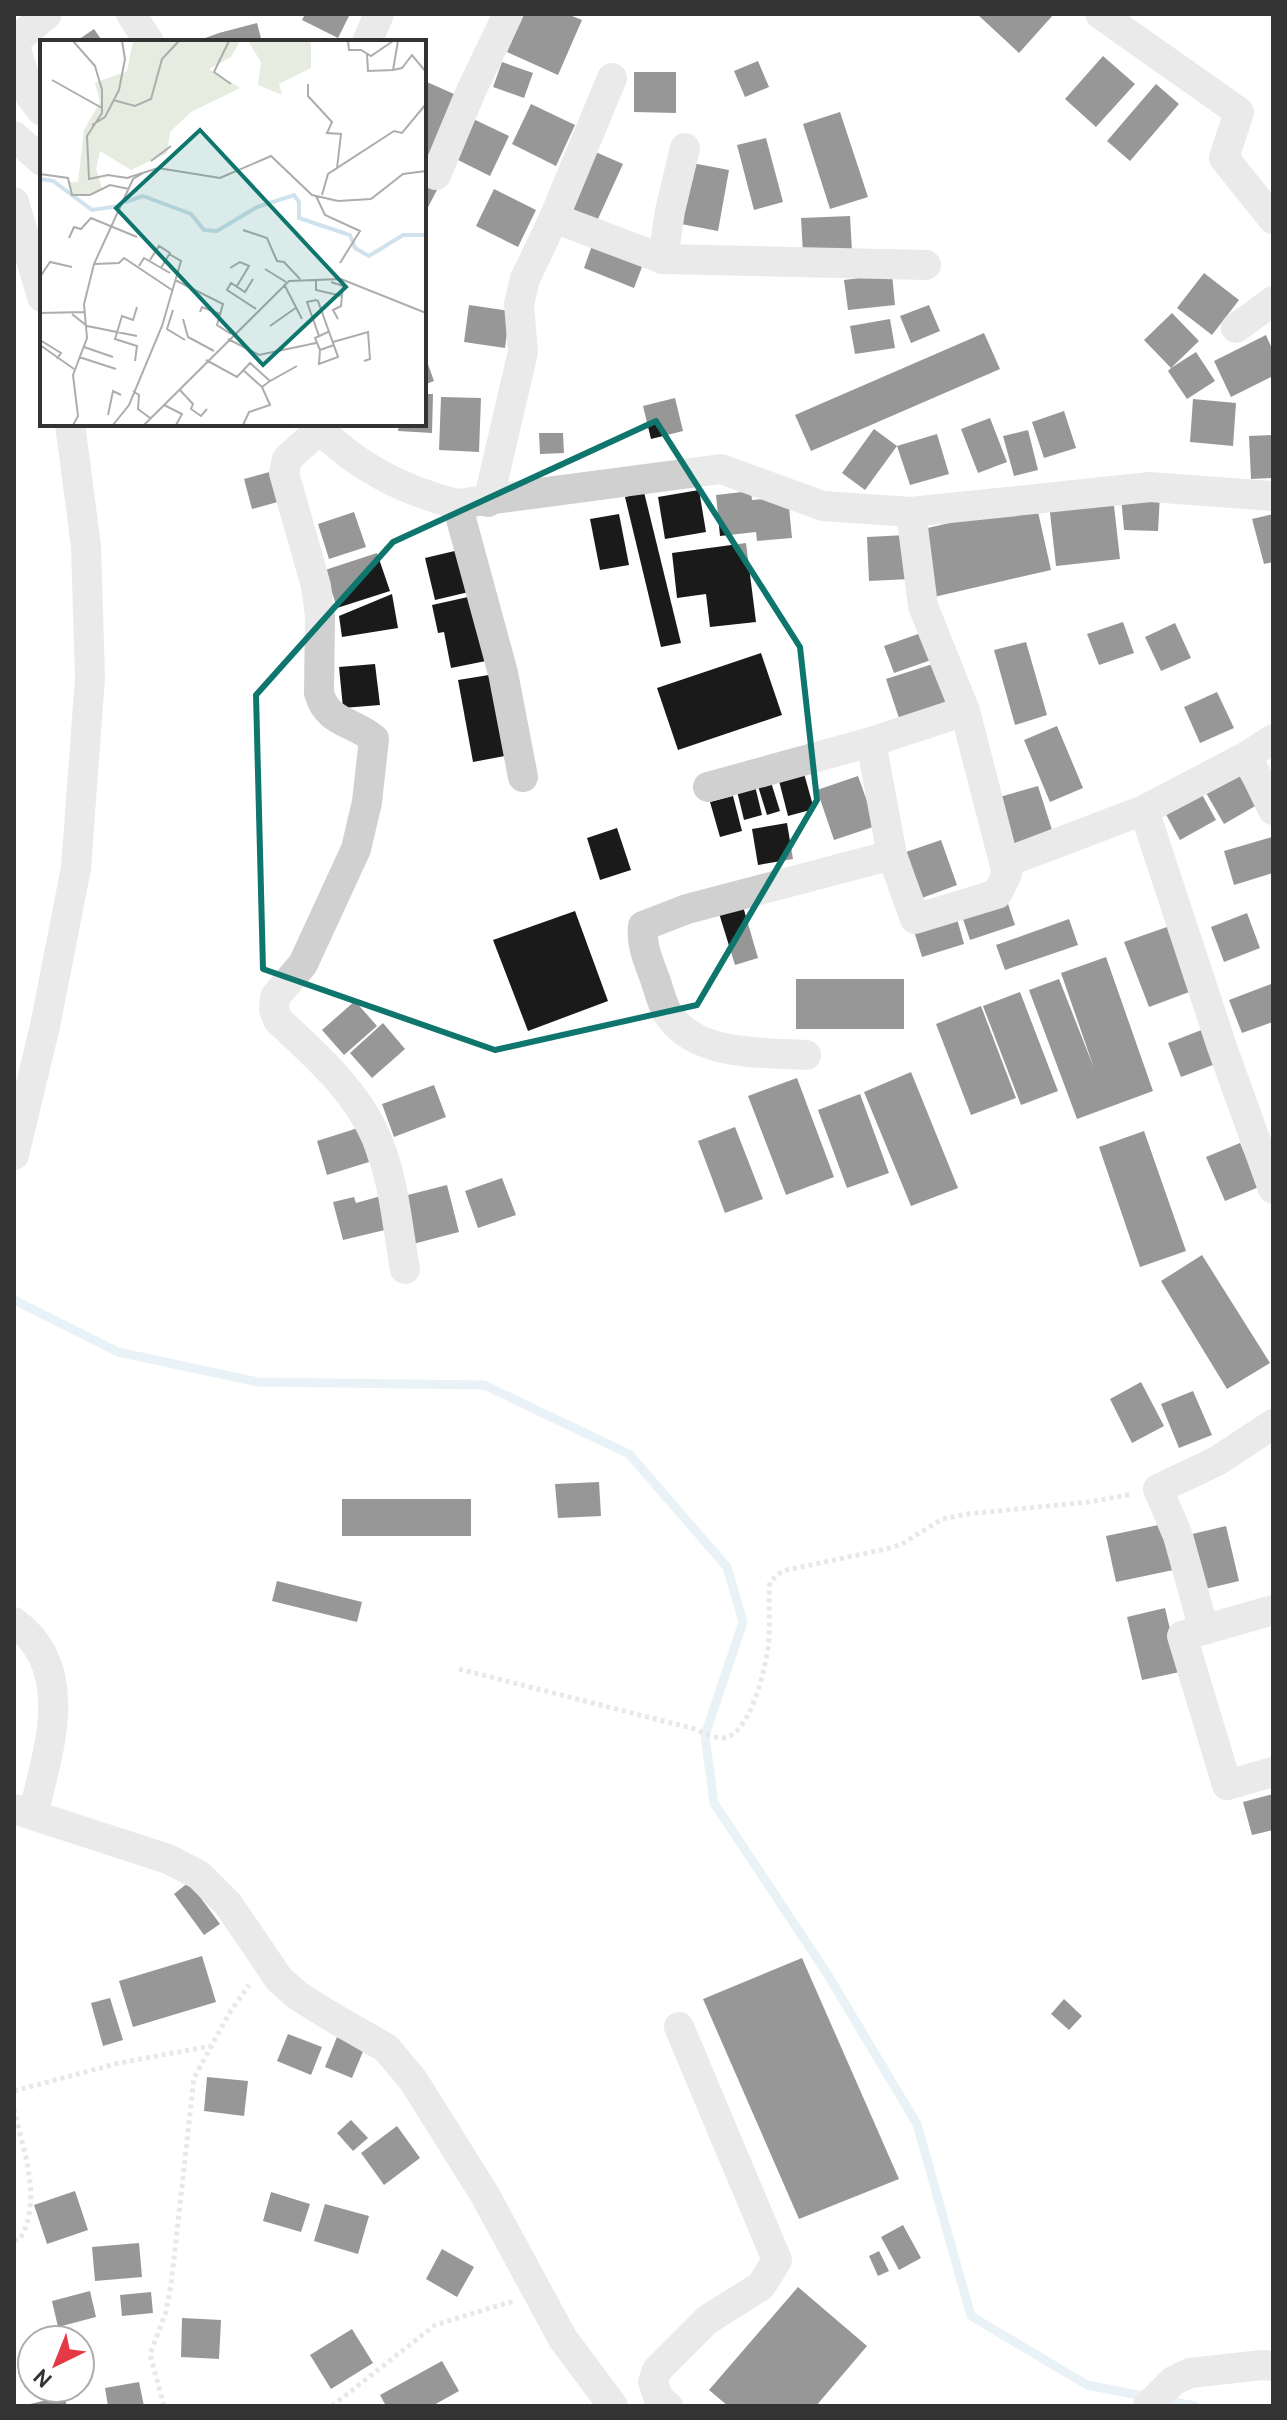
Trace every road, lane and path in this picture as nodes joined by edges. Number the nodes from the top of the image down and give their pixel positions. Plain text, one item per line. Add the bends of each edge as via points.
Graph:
1 (47, 14) edge
2 (379, 14) edge
3 (508, 14) edge
4 (1100, 14) edge
5 (368, 40) edge
6 (14, 42) edge
7 (612, 78) dead end
8 (40, 108) edge
9 (14, 136) edge
10 (685, 148) dead end
11 (40, 159) edge
12 (426, 170) edge
13 (14, 202) edge
14 (554, 218) junction
15 (1273, 219) edge
16 (663, 259) junction
17 (926, 265) dead end
18 (40, 290) edge
19 (1273, 301) edge
20 (1236, 328) dead end
21 (70, 426) edge
22 (318, 427) edge
23 (1273, 496) edge
24 (488, 502) junction
25 (457, 504) junction
26 (911, 512) junction
27 (965, 711) junction
28 (1273, 739) edge
29 (871, 742) junction
30 (1247, 756) junction
31 (523, 777) dead end
32 (708, 787) dead end
33 (1144, 810) junction
34 (1273, 810) edge
35 (892, 855) junction
36 (1004, 863) junction
37 (806, 1055) dead end
38 (14, 1155) edge
39 (1273, 1189) edge
40 (405, 1269) dead end
41 (1273, 1424) edge
42 (1158, 1489) junction
43 (1273, 1610) edge
44 (14, 1622) edge
45 (1204, 1630) junction
46 (459, 1669) dead end
47 (1273, 1772) edge
48 (24, 1812) edge
49 (266, 1962) junction
50 (679, 2027) dead end
51 (211, 2046) junction
52 (14, 2091) edge
53 (14, 2109) edge
54 (14, 2241) edge
55 (518, 2311) dead end
56 (1273, 2366) edge
57 (164, 2406) edge
58 (332, 2406) edge
59 (613, 2406) edge
60 (668, 2406) edge
61 (1148, 2406) edge

1 - 6 street
2 - 5 street
3 - 12 street via 436,175
4 - 15 street via 1239,112 1224,158
6 - 8 street via 31,97
7 - 14 street
9 - 11 street
10 - 16 street
13 - 18 street
14 - 16 street
14 - 24 street via 519,304 523,352
16 - 17 street
19 - 20 street
21 - 38 street via 86,546 90,678 76,868
22 - 25 street via 384,478
22 - 40 street via 287,459 284,473 316,586 319,693 329,714 366,732 374,739 375,750 356,849 303,964 275,997 274,1010 356,1102 376,1136 389,1176
23 - 26 street via 1150,487
24 - 25 street
24 - 26 street via 721,469 823,506
25 - 31 street via 503,673
26 - 27 street via 923,606
27 - 29 street
27 - 36 street
28 - 30 street
29 - 32 street
29 - 35 street
30 - 33 street
30 - 34 street
33 - 36 street
33 - 39 street
35 - 36 street via 915,919 997,894 1007,874
35 - 37 street via 687,909 643,926 641,942 667,1012 680,1028 701,1041 737,1051
41 - 42 street via 1217,1461
42 - 45 street via 1178,1536
42 - 46 path via 942,1519 902,1544 782,1571 770,1582 763,1676 747,1718 734,1735 722,1738
43 - 45 street
44 - 48 street via 28,1632 51,1673 55,1725
45 - 47 street via 1182,1636 1227,1785
48 - 49 street via 168,1859 199,1875 228,1904
49 - 51 path
49 - 59 street via 298,1996 386,2048 413,2080 485,2195 563,2339
50 - 60 street via 777,2260 761,2286 707,2320 657,2370 653,2382
51 - 52 path
51 - 57 path via 194,2078 171,2285 150,2354
53 - 54 path via 32,2187 28,2226
55 - 58 path via 510,2302 435,2325
56 - 61 street via 1190,2373 1173,2381

